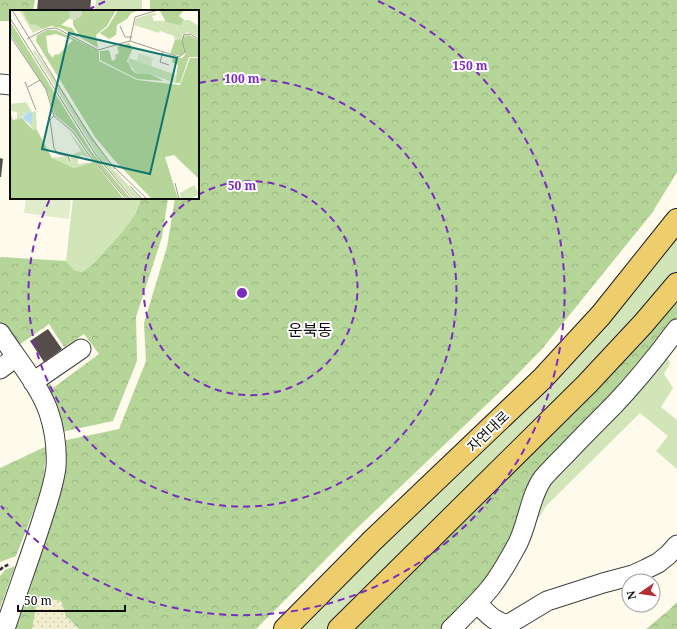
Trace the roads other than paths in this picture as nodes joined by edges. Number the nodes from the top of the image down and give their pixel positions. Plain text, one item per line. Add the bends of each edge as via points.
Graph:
1 (0, 84) edge
2 (10, 85) edge
3 (677, 220) edge
4 (677, 284) edge
5 (677, 329) edge
6 (0, 333) edge
7 (81, 350) dead end
8 (16, 358) junction
9 (0, 369) edge
10 (33, 382) junction
11 (677, 545) edge
12 (477, 603) junction
13 (5, 629) edge
14 (285, 629) edge
15 (339, 629) edge
16 (451, 629) edge

1 - 2 lane
3 - 14 main road, 자연대로 via 601,315 543,378 373,540
4 - 15 main road via 587,384
5 - 12 lane via 633,385 537,487 518,542 505,566
6 - 8 lane
7 - 10 lane
8 - 9 lane
8 - 10 lane
10 - 13 lane via 49,413 56,447 56,468 30,558
11 - 12 lane via 658,563 646,569 547,601 509,624 498,622
12 - 16 lane

